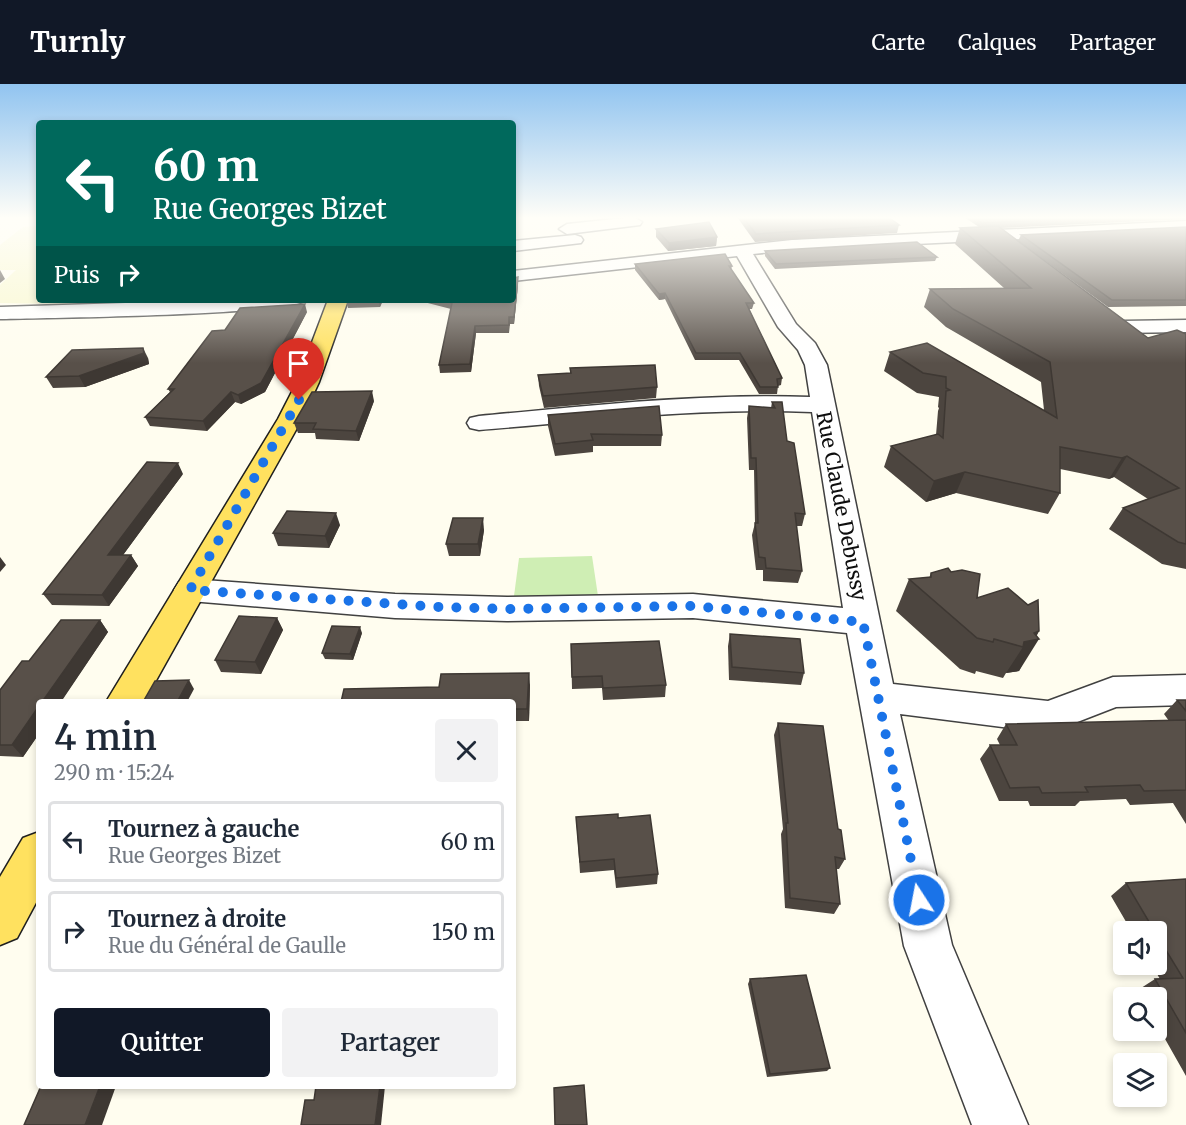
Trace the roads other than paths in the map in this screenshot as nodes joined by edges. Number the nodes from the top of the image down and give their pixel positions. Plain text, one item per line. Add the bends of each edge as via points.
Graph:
1 (593, 266) joint
2 (597, 266) edge
3 (751, 266) edge
4 (516, 276) edge
5 (1078, 297) edge
6 (265, 303) edge
7 (337, 303) edge
8 (0, 313) edge
9 (1186, 326) edge
10 (823, 405) junction
11 (479, 423) dead end
12 (190, 590) junction
13 (863, 622) junction
14 (1186, 690) edge
15 (878, 697) junction
16 (127, 699) edge
17 (36, 858) edge
18 (0, 921) edge
19 (1000, 1125) edge

1 - 2 street
1 - 4 street
3 - 10 street, Rue Claude Debussy via 816,365
5 - 9 street via 1118,327
6 - 8 street
7 - 12 main road via 308,382
10 - 11 street via 698,404
10 - 13 street, Rue Claude Debussy
12 - 13 street via 440,607 693,606
12 - 16 main road
13 - 15 street, Rue Claude Debussy
14 - 15 street via 1113,692 1049,717
15 - 19 street, Rue Claude Debussy via 928,946
17 - 18 main road

